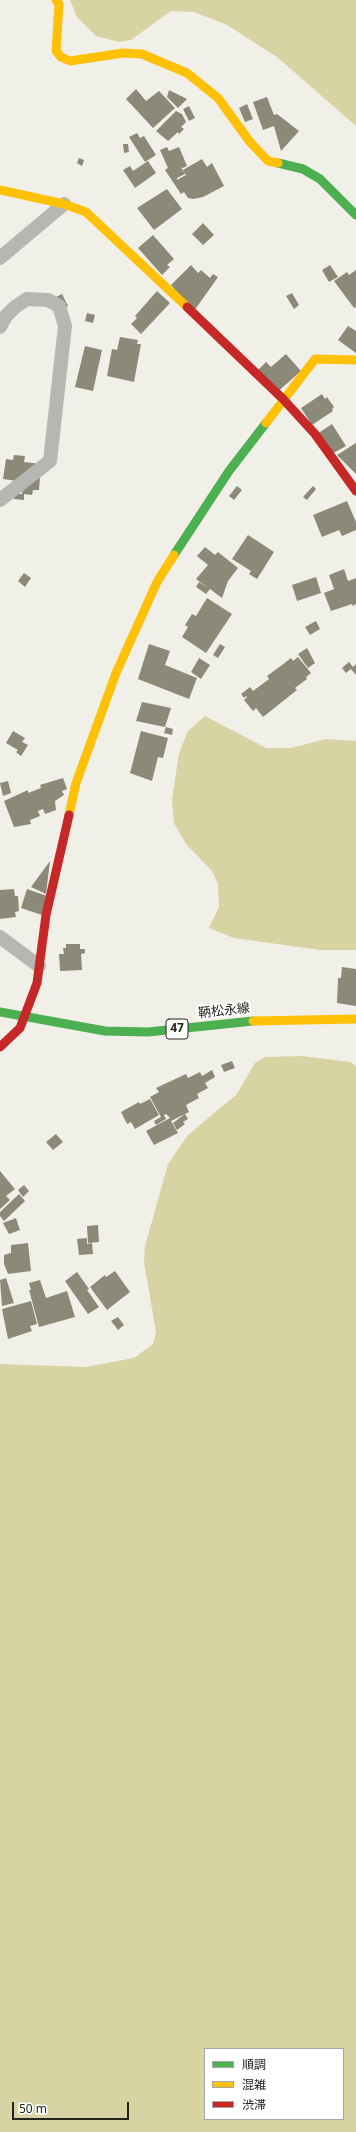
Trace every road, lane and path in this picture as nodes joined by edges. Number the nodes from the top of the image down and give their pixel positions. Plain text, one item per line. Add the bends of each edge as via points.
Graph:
1 (56, 0) edge
2 (0, 190) edge
3 (64, 204) junction
4 (356, 215) edge
5 (0, 258) edge
6 (0, 327) edge
7 (356, 360) edge
8 (283, 400) junction
9 (356, 491) edge
10 (0, 500) edge
11 (0, 937) edge
12 (40, 966) junction
13 (0, 1012) edge
14 (25, 1017) junction
15 (356, 1019) edge
16 (0, 1047) edge

1 - 4 street via 59,4 56,51 61,57 70,61 123,53 142,54 187,74 218,98 250,142 268,161 303,169 320,179
2 - 3 street
3 - 5 street
3 - 8 street via 86,212 103,227
6 - 10 street via 15,307 27,299 48,300 59,306 65,326 50,461
7 - 8 street via 315,359
8 - 9 street via 315,434
8 - 12 street via 229,471 157,582 116,673 76,782 46,914
11 - 12 street
12 - 14 street
13 - 14 street, 鞆松永線 / 47
14 - 15 street, 鞆松永線 / 47 via 105,1031 148,1032 267,1019
14 - 16 street via 20,1028

